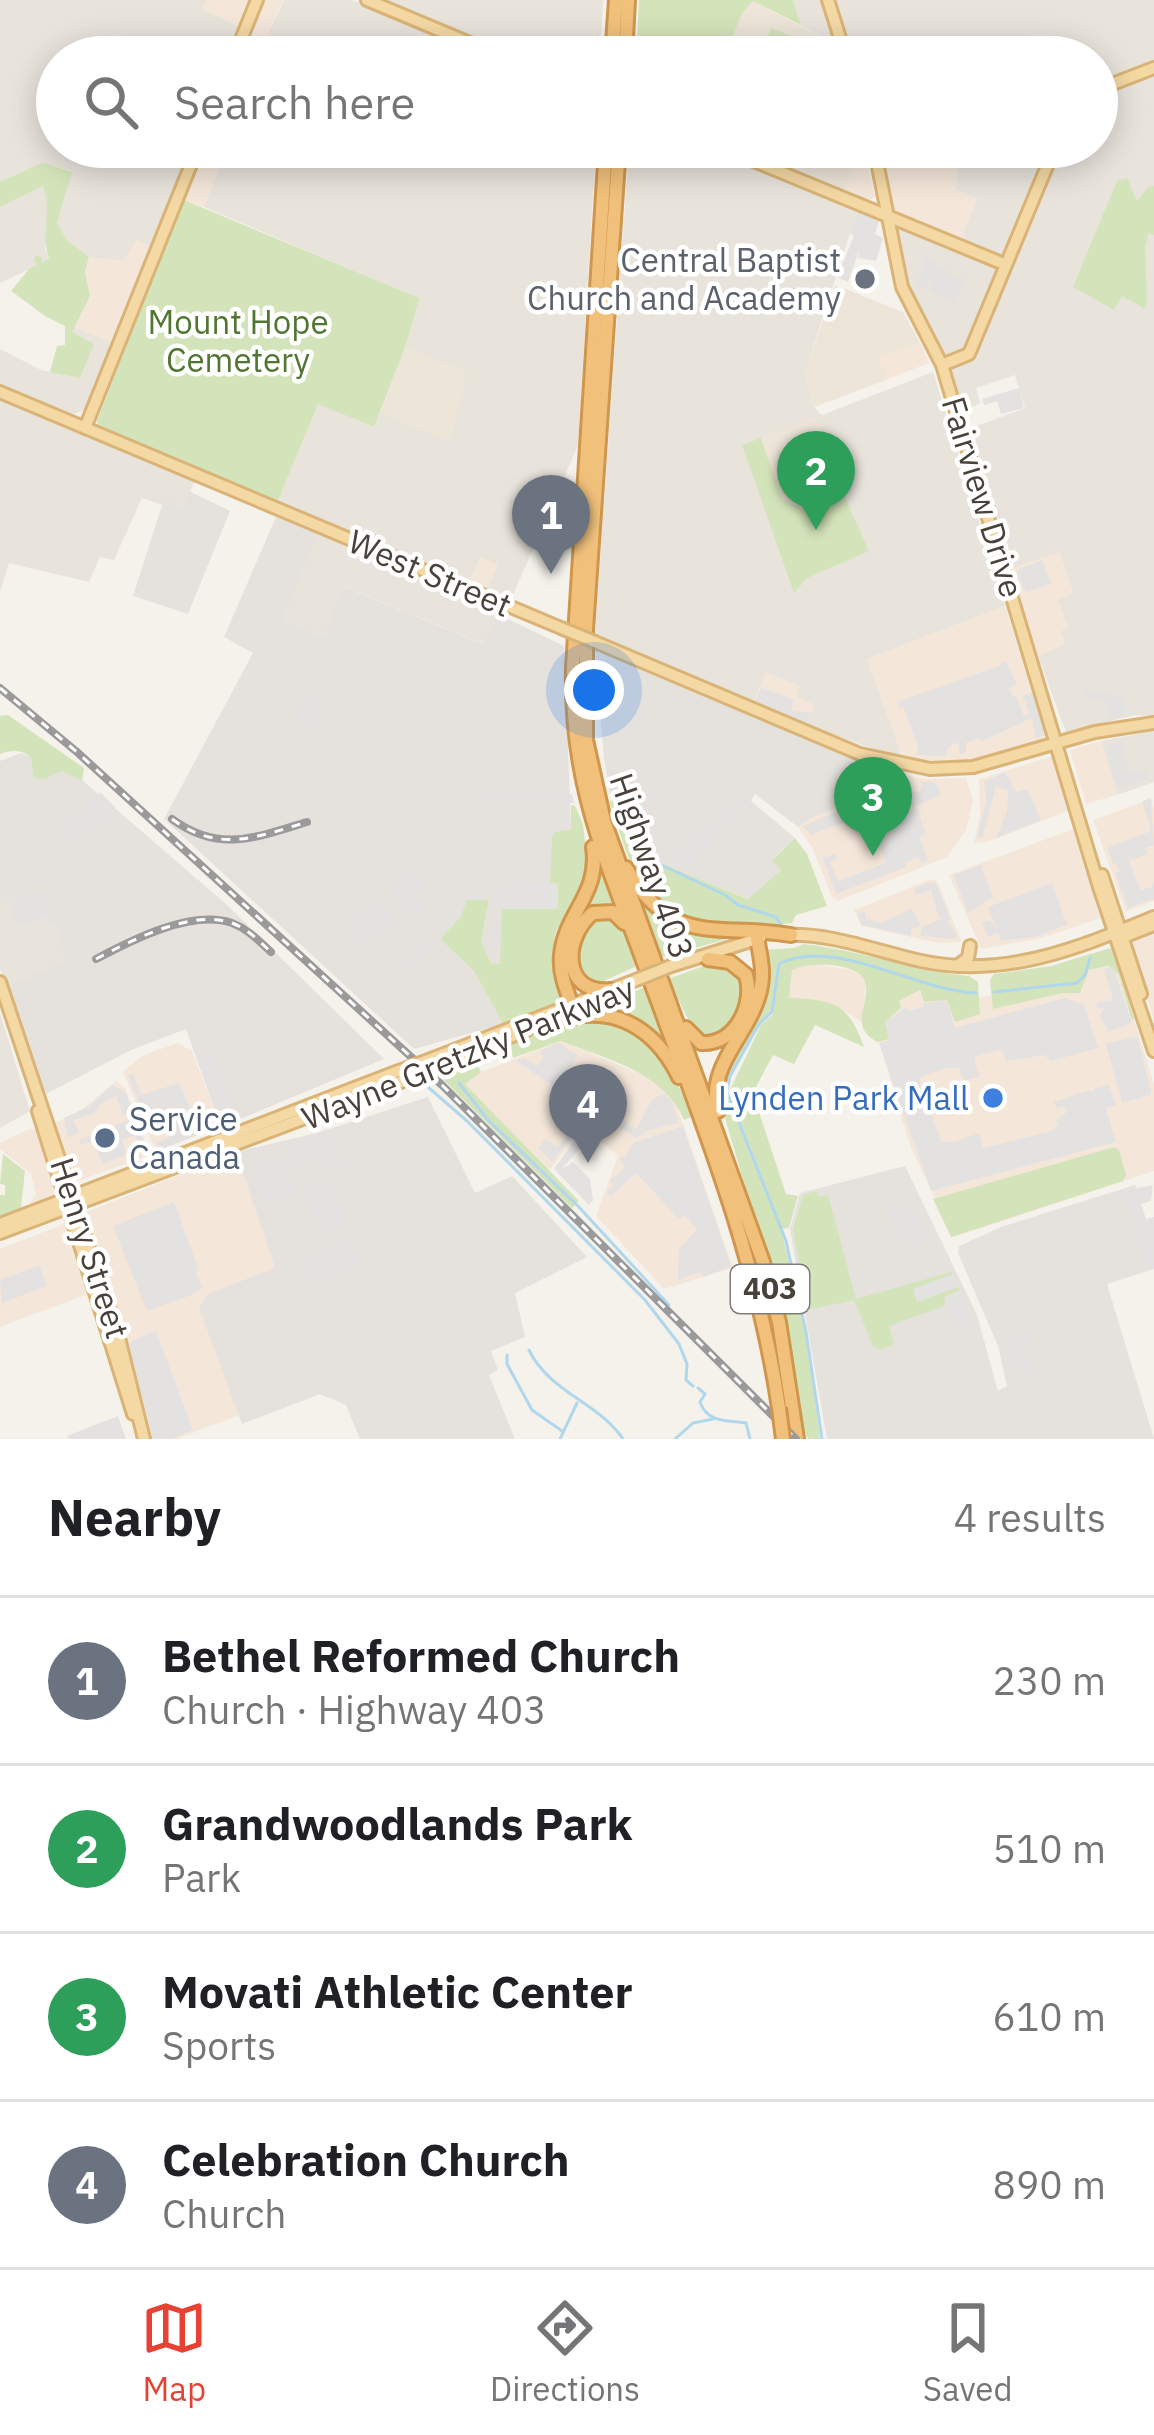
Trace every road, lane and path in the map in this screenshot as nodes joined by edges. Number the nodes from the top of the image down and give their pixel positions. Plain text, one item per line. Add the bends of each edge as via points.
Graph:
1 (257, 0) edge
2 (367, 0) edge
3 (616, 0) edge
4 (628, 0) edge
5 (828, 0) edge
6 (243, 36) edge
7 (453, 36) edge
8 (613, 36) edge
9 (626, 36) edge
10 (839, 36) edge
11 (1154, 68) edge
12 (1118, 82) edge
13 (190, 168) edge
14 (605, 168) edge
15 (618, 168) edge
16 (773, 168) edge
17 (878, 168) edge
18 (1045, 168) edge
19 (886, 213) junction
20 (1004, 264) junction
21 (942, 364) junction
22 (0, 392) edge
23 (86, 428) junction
24 (1154, 723) edge
25 (1059, 745) junction
26 (588, 813) junction
27 (604, 821) junction
28 (1091, 850) junction
29 (1154, 921) edge
30 (791, 935) junction
31 (1119, 935) junction
32 (757, 940) junction
33 (970, 946) dead end
34 (641, 955) junction
35 (708, 959) junction
36 (957, 966) junction
37 (668, 974) junction
38 (0, 982) edge
39 (636, 983) junction
40 (610, 989) junction
41 (573, 1008) junction
42 (546, 1022) junction
43 (1154, 1051) edge
44 (433, 1064) junction
45 (708, 1138) junction
46 (729, 1159) junction
47 (71, 1202) junction
48 (0, 1228) edge
49 (144, 1439) edge
50 (783, 1439) edge
51 (797, 1439) edge

1 - 6 main road
2 - 7 main road
3 - 8 highway
4 - 9 highway
5 - 10 main road
11 - 12 main road
13 - 23 main road
14 - 26 highway, Highway 403 / 403 via 573,667 575,748
15 - 27 highway, Highway 403 / 403 via 584,671 586,740
16 - 19 main road
17 - 19 main road, Fairview Drive
18 - 20 main road
19 - 20 main road
19 - 21 main road, Fairview Drive via 902,287
20 - 21 main road via 969,354
21 - 25 main road, Fairview Drive
22 - 23 main road, West Street
23 - 25 main road, West Street, bridge via 860,754 930,770 1008,761
24 - 25 main road, West Street
25 - 28 main road, Fairview Drive
26 - 34 highway, Highway 403 / 403
26 - 41 highway via 595,872 561,957
27 - 30 highway via 636,884 670,916 710,932
27 - 37 highway, Highway 403 / 403
28 - 31 main road
28 - 31 main road via 1096,896
29 - 31 main road, Wayne Gretzky Parkway
30 - 32 main road, Wayne Gretzky Parkway
30 - 36 main road, Wayne Gretzky Parkway
31 - 32 main road, Wayne Gretzky Parkway via 1043,964 953,973 832,945
31 - 36 main road, Wayne Gretzky Parkway via 1008,965
31 - 43 main road
32 - 35 main road, Wayne Gretzky Parkway
32 - 37 main road, Wayne Gretzky Parkway
32 - 46 highway via 761,988 716,1074
33 - 36 main road
34 - 40 highway via 613,912 583,921 571,952 574,974 591,988
34 - 45 highway, Highway 403 / 403
35 - 37 main road, Wayne Gretzky Parkway
35 - 37 highway via 735,964 749,984 742,1015 719,1042 693,1038
37 - 39 main road, Wayne Gretzky Parkway, bridge
37 - 46 highway, Highway 403 / 403
38 - 47 main road, Henry Street
39 - 40 main road, Wayne Gretzky Parkway
39 - 41 main road, Wayne Gretzky Parkway
40 - 41 main road, Wayne Gretzky Parkway
41 - 42 main road, Wayne Gretzky Parkway
41 - 44 main road, Wayne Gretzky Parkway
42 - 44 main road, Wayne Gretzky Parkway
42 - 45 highway via 601,1016 645,1032 670,1059
44 - 47 main road, Wayne Gretzky Parkway, bridge
45 - 50 highway, Highway 403 / 403, bridge via 768,1329
46 - 51 highway, Highway 403 / 403 via 779,1322
47 - 48 main road, Wayne Gretzky Parkway
47 - 49 main road, Henry Street

